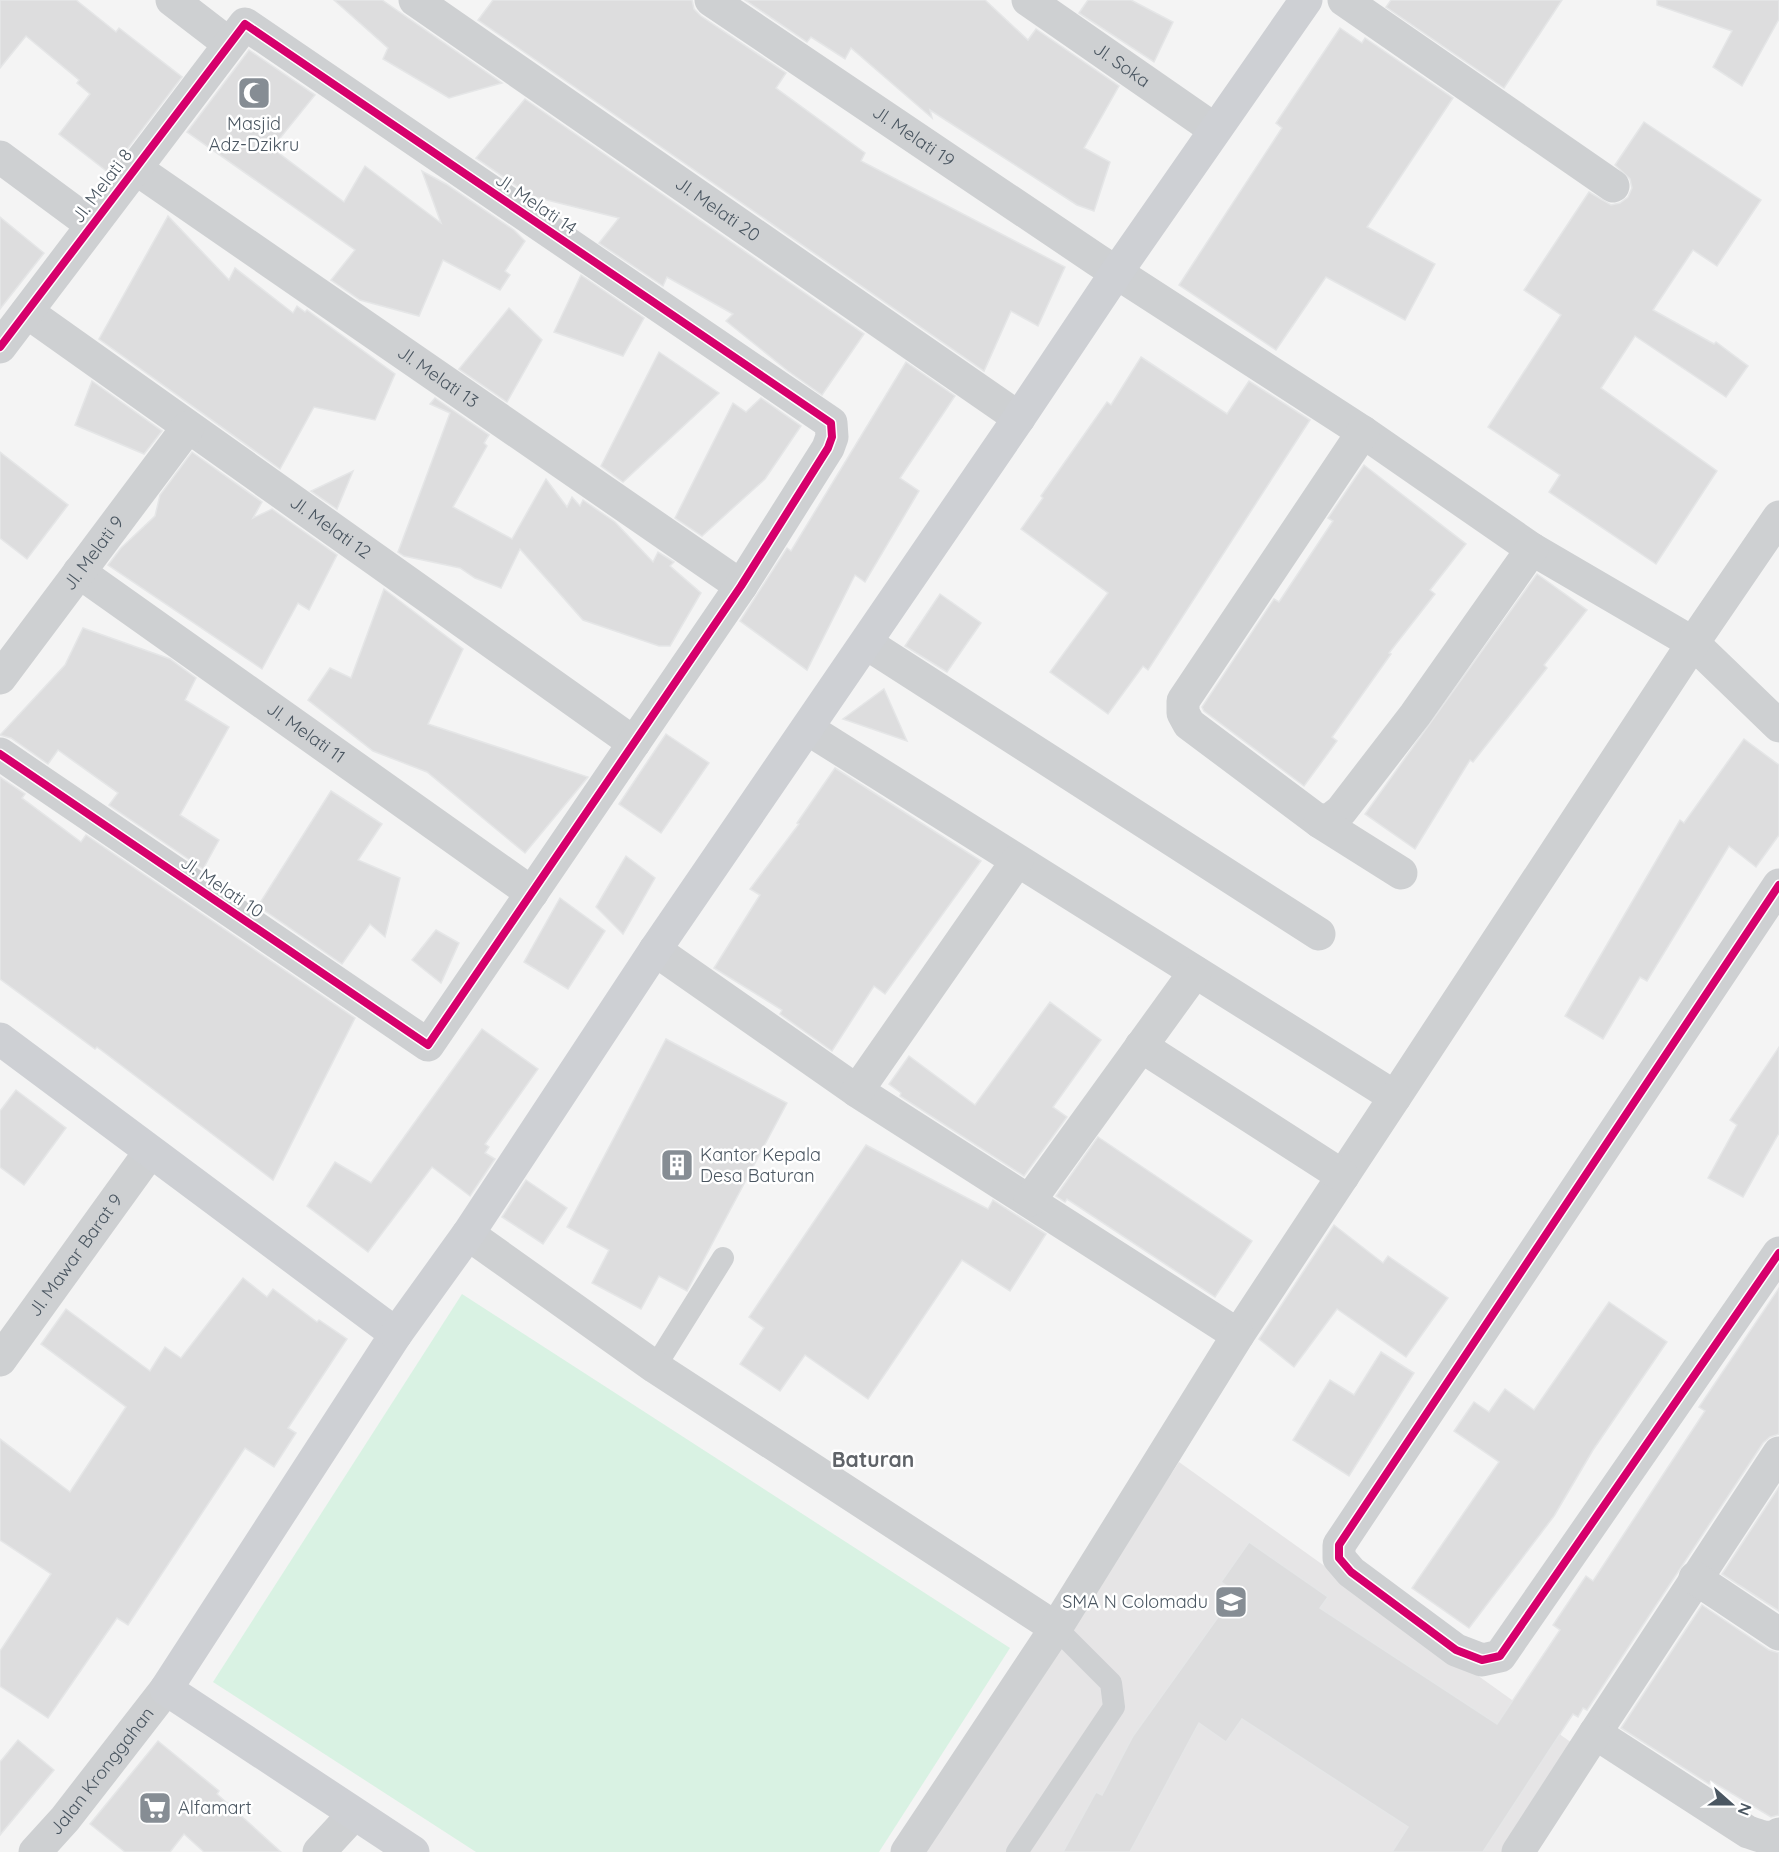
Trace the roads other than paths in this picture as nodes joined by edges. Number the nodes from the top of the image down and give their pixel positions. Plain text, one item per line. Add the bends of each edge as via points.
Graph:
1 (172, 0) edge
2 (415, 0) edge
3 (711, 0) edge
4 (1028, 0) edge
5 (1306, 0) edge
6 (1344, 0) edge
7 (228, 43) junction
8 (1214, 129) junction
9 (0, 157) edge
10 (135, 168) junction
11 (1613, 186) dead end
12 (92, 225) junction
13 (1116, 273) junction
14 (27, 312) junction
15 (0, 347) edge
16 (1019, 418) junction
17 (188, 427) junction
18 (1363, 432) junction
19 (1779, 517) edge
20 (1532, 549) junction
21 (79, 572) junction
22 (741, 586) junction
23 (866, 643) junction
24 (1692, 643) junction
25 (0, 678) edge
26 (1779, 726) edge
27 (808, 729) junction
28 (634, 743) junction
29 (0, 754) edge
30 (1320, 822) junction
31 (1017, 861) junction
32 (1401, 873) dead end
33 (1779, 885) edge
34 (531, 893) junction
35 (1319, 934) dead end
36 (655, 950) junction
37 (1195, 972) junction
38 (0, 1039) edge
39 (1141, 1046) junction
40 (857, 1090) junction
41 (1395, 1096) junction
42 (150, 1152) junction
43 (1343, 1176) junction
44 (1030, 1200) junction
45 (468, 1234) junction
46 (1779, 1253) edge
47 (723, 1258) dead end
48 (396, 1334) junction
49 (1238, 1335) junction
50 (0, 1360) edge
51 (655, 1367) junction
52 (1779, 1453) edge
53 (1695, 1578) junction
54 (1056, 1628) junction
55 (1779, 1634) edge
56 (166, 1689) junction
57 (1595, 1733) junction
58 (354, 1814) junction
59 (1779, 1834) edge
60 (35, 1852) edge
61 (319, 1852) edge
62 (413, 1852) edge
63 (907, 1852) edge
64 (1017, 1852) edge
65 (1518, 1852) edge

1 - 7 street
2 - 16 street, Jl. Melati 20
3 - 13 street, Jl. Melati 19
4 - 8 street, Jl. Soka
5 - 8 street
6 - 11 street
7 - 10 street, Jl. Melati 8
7 - 22 street, Jl. Melati 14 via 242,26 249,26 831,423 828,448
8 - 13 street
9 - 12 street
10 - 12 street, Jl. Melati 8
10 - 22 street, Jl. Melati 13
12 - 14 street, Jl. Melati 8
13 - 16 street
13 - 18 street, Jl. Melati 19
14 - 15 street, Jl. Melati 8
14 - 17 street, Jl. Melati 12
16 - 23 street
17 - 21 street, Jl. Melati 9
17 - 28 street, Jl. Melati 12
18 - 20 street, Jl. Melati 19
18 - 30 street via 1184,701 1183,713 1189,724
19 - 24 street
20 - 24 street, Jl. Melati 19
20 - 30 street via 1414,716 1341,811
21 - 25 street, Jl. Melati 9
21 - 34 street, Jl. Melati 11
22 - 28 street
23 - 27 street
23 - 35 street
24 - 26 street, Jl. Melati 19
24 - 41 street
27 - 31 street
27 - 36 street
28 - 34 street
29 - 34 street, Jl. Melati 10 via 428,1046
30 - 32 street
31 - 37 street
31 - 40 street
33 - 46 street via 1339,1545 1339,1558 1351,1572 1456,1650 1482,1660 1500,1656
36 - 40 street
36 - 45 street
37 - 39 street
37 - 41 street
38 - 42 street
39 - 43 street
39 - 44 street
40 - 44 street
41 - 43 street
42 - 48 street
42 - 50 street, Jl. Mawar Barat 9
43 - 49 street
44 - 49 street
45 - 48 street
45 - 51 street
47 - 51 lane
48 - 56 street
49 - 54 street
51 - 54 street
52 - 53 street
53 - 55 street
53 - 57 street
54 - 63 street
54 - 64 lane via 1111,1683 1114,1707
56 - 58 street
56 - 60 street, Jalan Kronggahan
57 - 59 street via 1748,1832 1761,1837
57 - 65 street
58 - 61 street
58 - 62 street

